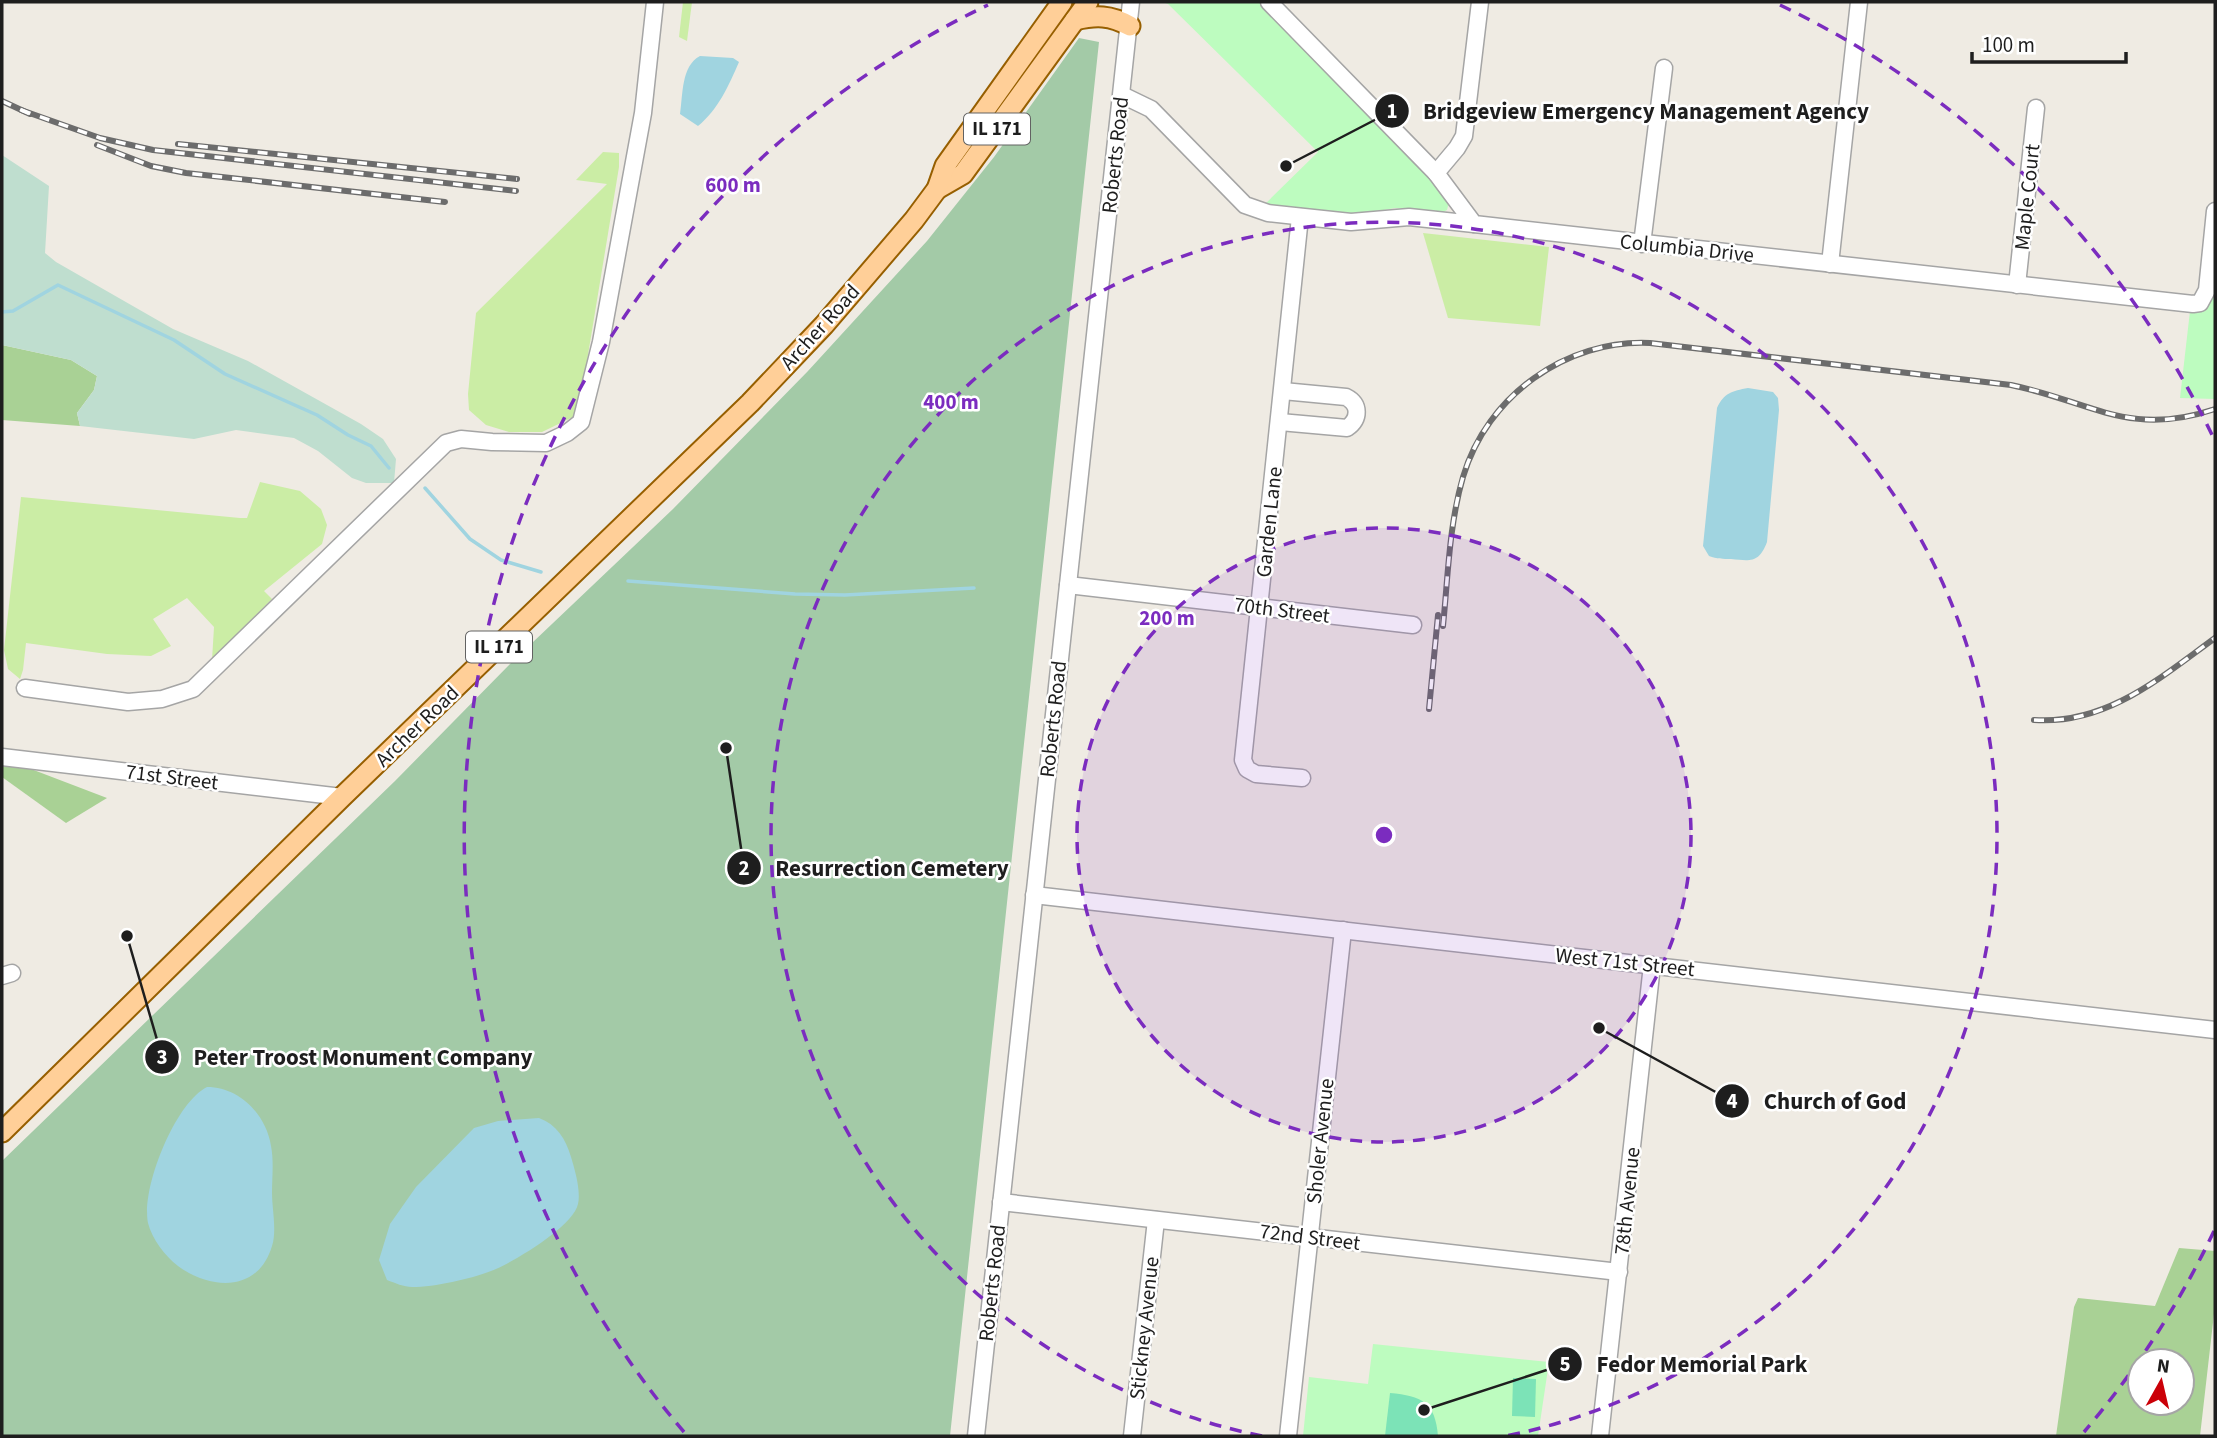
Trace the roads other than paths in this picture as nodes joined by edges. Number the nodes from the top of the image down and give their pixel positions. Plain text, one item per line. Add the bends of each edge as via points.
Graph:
1 (655, 2) edge
2 (1062, 2) edge
3 (1088, 2) edge
4 (1132, 2) edge
5 (1269, 2) edge
6 (1480, 2) edge
7 (1859, 2) edge
8 (1075, 20) junction
9 (1130, 26) junction
10 (1664, 68) dead end
11 (1122, 95) junction
12 (2036, 108) dead end
13 (1436, 173) junction
14 (937, 189) junction
15 (2215, 211) edge
16 (1300, 217) junction
17 (1474, 224) junction
18 (1642, 244) junction
19 (1830, 264) junction
20 (2017, 285) junction
21 (1283, 391) junction
22 (1280, 422) junction
23 (1068, 585) junction
24 (1260, 608) junction
25 (1413, 625) dead end
26 (25, 688) dead end
27 (2, 757) edge
28 (1302, 778) dead end
29 (342, 797) junction
30 (1034, 895) junction
31 (1343, 930) junction
32 (1653, 965) junction
33 (2215, 1030) edge
34 (2, 1132) edge
35 (1001, 1202) junction
36 (1156, 1220) junction
37 (1309, 1237) junction
38 (1619, 1272) junction
39 (976, 1436) edge
40 (1132, 1436) edge
41 (1288, 1436) edge
42 (1600, 1436) edge

1 - 26 street via 640,125 601,342 580,422 546,443 461,439 446,443 193,689 162,699 128,702
2 - 14 main road, Archer Road / IL 171 via 945,166
3 - 8 main road, Archer Road / IL 171
4 - 9 street, Roberts Road
5 - 13 street
6 - 13 street via 1464,136
7 - 19 street
8 - 9 main road via 1106,16
8 - 14 main road, Archer Road / IL 171 via 963,174
9 - 11 street, Roberts Road
10 - 18 street
11 - 16 street via 1151,109 1245,205
11 - 23 street, Roberts Road
12 - 20 street, Maple Court
13 - 17 street
14 - 29 main road, Archer Road / IL 171 via 833,314 750,403
15 - 20 street, Columbia Drive via 2207,290 2200,303
16 - 17 street via 1364,222 1409,216
16 - 21 street, Garden Lane
17 - 18 street, Columbia Drive
18 - 19 street, Columbia Drive
19 - 20 street, Columbia Drive
21 - 22 street, Garden Lane
21 - 22 street via 1346,397 1354,401 1357,417 1347,428
22 - 24 street, Garden Lane
23 - 24 street, 70th Street
23 - 30 street, Roberts Road
24 - 25 street, 70th Street
24 - 28 street, Garden Lane via 1243,760 1256,774
27 - 29 street, 71st Street
29 - 34 main road, Archer Road / IL 171
30 - 31 street, West 71st Street
30 - 35 street, Roberts Road
31 - 32 street, West 71st Street
31 - 37 street, Sholer Avenue
32 - 33 street, West 71st Street
32 - 38 street, 78th Avenue
35 - 36 street, 72nd Street
35 - 39 street, Roberts Road
36 - 37 street, 72nd Street
36 - 40 street, Stickney Avenue
37 - 38 street, 72nd Street
37 - 41 street, Sholer Avenue
38 - 42 street, 78th Avenue

